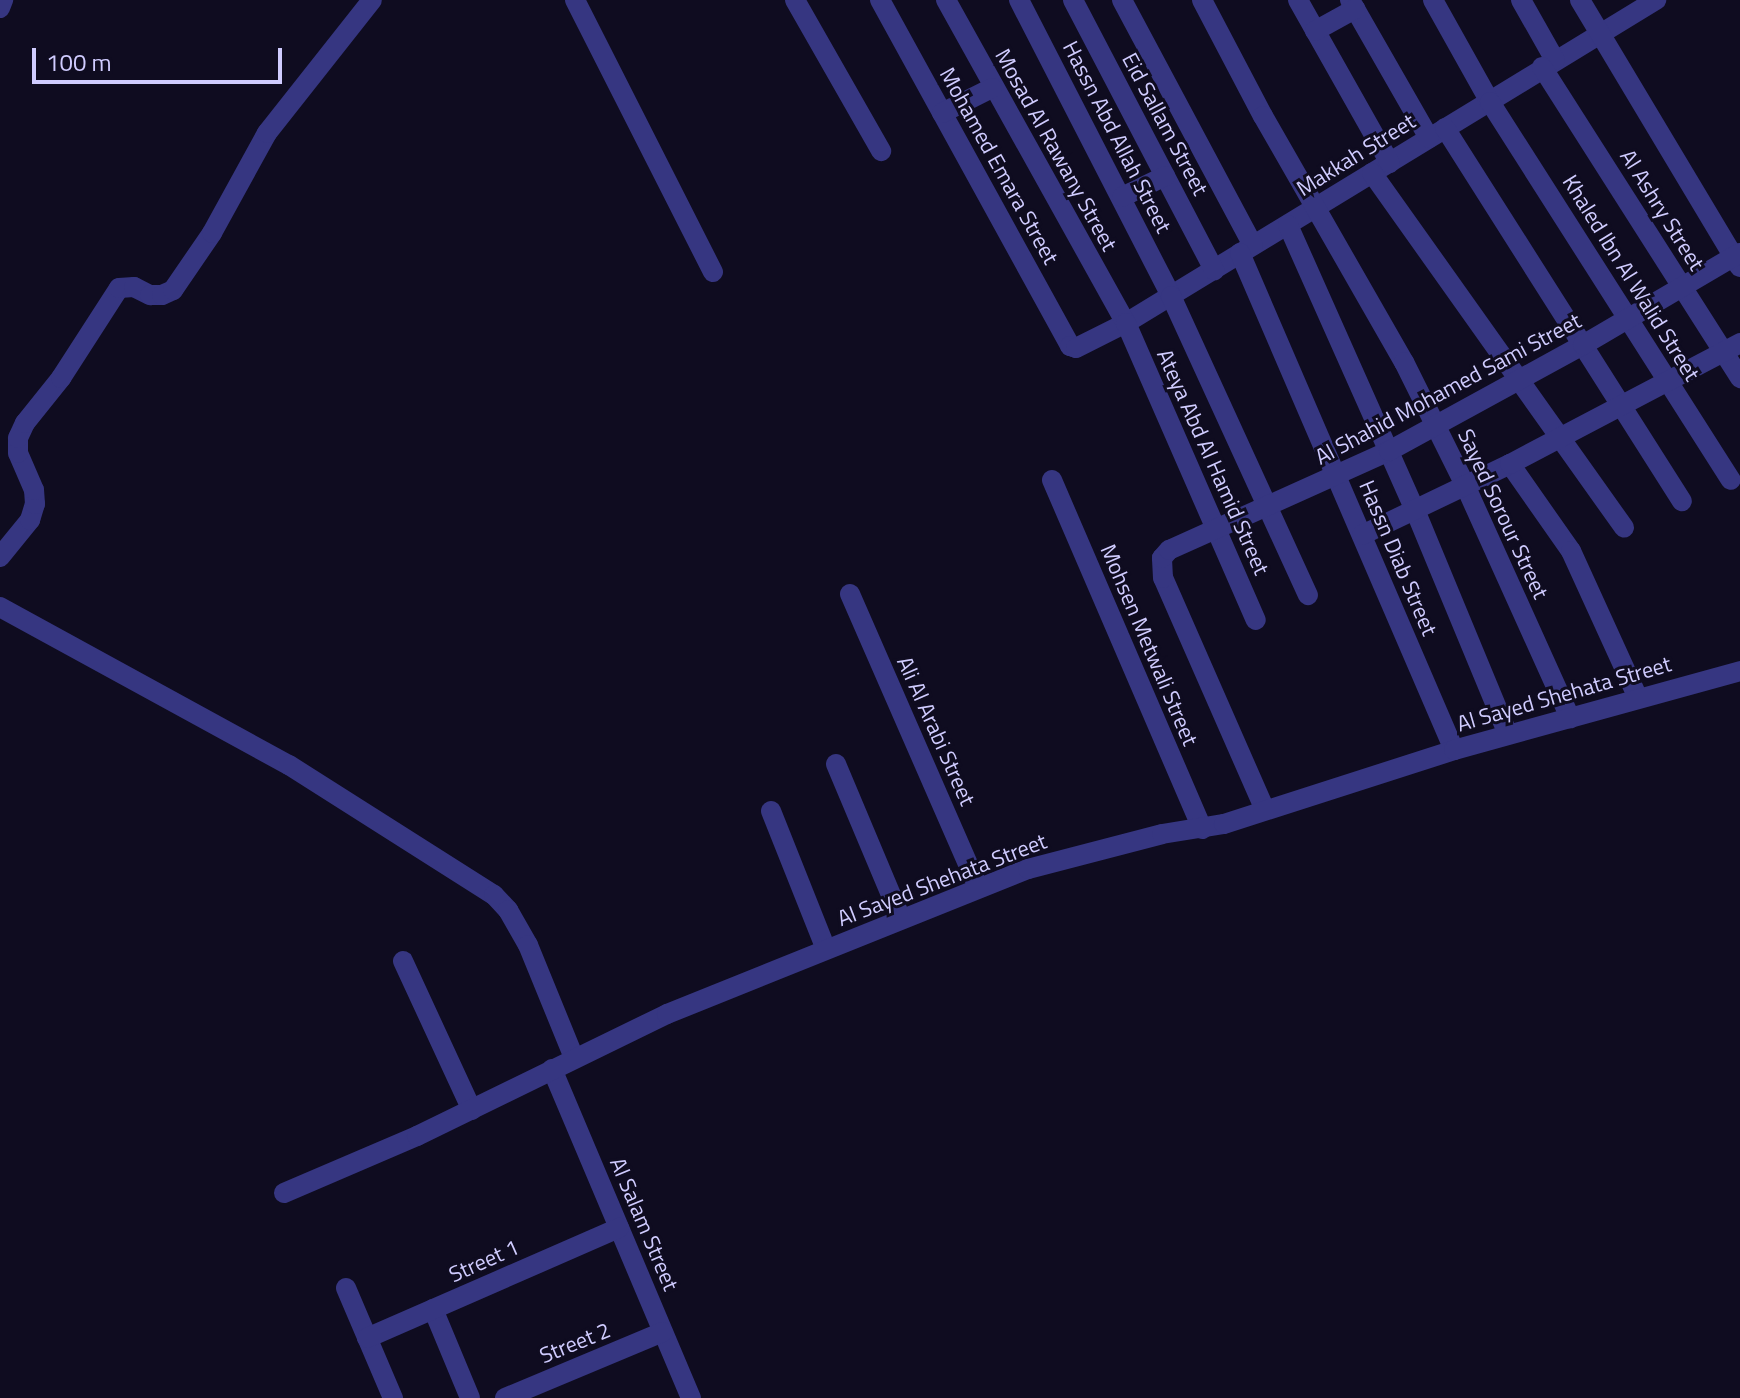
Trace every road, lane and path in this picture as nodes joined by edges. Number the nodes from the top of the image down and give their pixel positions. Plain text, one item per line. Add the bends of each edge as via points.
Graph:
1 (3, 0) edge
2 (372, 0) edge
3 (575, 0) edge
4 (795, 0) edge
5 (880, 0) edge
6 (946, 0) edge
7 (1019, 0) edge
8 (1073, 0) edge
9 (1122, 0) edge
10 (1202, 0) edge
11 (1298, 0) edge
12 (1433, 0) edge
13 (1521, 0) edge
14 (1580, 0) edge
15 (1646, 3) edge
16 (1353, 5) edge
17 (0, 8) edge
18 (1315, 31) junction
19 (1600, 33) junction
20 (1549, 63) junction
21 (992, 88) junction
22 (1490, 102) junction
23 (942, 113) junction
24 (1437, 133) junction
25 (881, 151) dead end
26 (1381, 168) junction
27 (1165, 176) junction
28 (1122, 197) junction
29 (1315, 208) junction
30 (1288, 225) junction
31 (1246, 249) junction
32 (1738, 259) edge
33 (1214, 270) junction
34 (713, 272) dead end
35 (1683, 288) junction
36 (1171, 296) junction
37 (1629, 319) junction
38 (1126, 323) junction
39 (1583, 345) junction
40 (1732, 347) edge
41 (1080, 348) joint
42 (1740, 378) edge
43 (1519, 381) junction
44 (1668, 381) junction
45 (1622, 406) junction
46 (1435, 425) junction
47 (1560, 438) junction
48 (1389, 451) junction
49 (1510, 464) junction
50 (1337, 477) junction
51 (1052, 480) dead end
52 (1731, 480) dead end
53 (1465, 485) junction
54 (1682, 501) dead end
55 (1268, 508) junction
56 (1415, 510) junction
57 (1624, 528) dead end
58 (1216, 529) junction
59 (1362, 535) junction
60 (0, 557) edge
61 (850, 594) dead end
62 (1308, 595) dead end
63 (0, 607) edge
64 (1256, 620) dead end
65 (1740, 671) edge
66 (1638, 698) junction
67 (1570, 718) junction
68 (1508, 735) junction
69 (1454, 750) junction
70 (836, 764) dead end
71 (1265, 810) junction
72 (771, 811) dead end
73 (1202, 829) junction
74 (978, 887) junction
75 (901, 919) junction
76 (826, 949) junction
77 (403, 961) dead end
78 (574, 1058) junction
79 (552, 1069) junction
80 (472, 1110) junction
81 (284, 1193) dead end
82 (619, 1228) junction
83 (346, 1288) dead end
84 (433, 1309) junction
85 (663, 1332) junction
86 (367, 1338) junction
87 (393, 1398) edge
88 (470, 1398) edge
89 (505, 1398) edge
90 (691, 1398) edge

1 - 17 street
2 - 60 street via 267,133 173,290 150,295 134,287 119,288 25,423 18,453 35,504 30,520
3 - 34 street
4 - 25 street
5 - 23 street, Mohamed Emara Street
6 - 21 street, Mosad Al Rawany Street
7 - 28 street, Hassn Abd Allah Street
8 - 27 street, Eid Sallam Street
9 - 31 street, Hassn Diab Street
10 - 29 street, Sayed Sorour Street
11 - 18 street
12 - 22 street, Khaled Ibn Al Walid Street
13 - 20 street, Al Ashry Street
14 - 19 street
15 - 19 street, Makkah Street
16 - 18 street
16 - 24 street
18 - 26 street
19 - 20 street, Makkah Street
19 - 32 street
20 - 22 street, Makkah Street
20 - 35 street, Al Ashry Street
21 - 23 street
21 - 38 street, Mosad Al Rawany Street
22 - 24 street, Makkah Street
22 - 37 street, Khaled Ibn Al Walid Street
23 - 41 street, Mohamed Emara Street via 1070,346
24 - 26 street, Makkah Street
24 - 39 street
26 - 29 street, Makkah Street
26 - 43 street
27 - 28 street
27 - 33 street, Eid Sallam Street
28 - 36 street, Hassn Abd Allah Street
29 - 30 street, Makkah Street
29 - 46 street, Sayed Sorour Street via 1372,302
30 - 31 street, Makkah Street
30 - 48 street
31 - 33 street, Makkah Street
31 - 50 street, Hassn Diab Street
32 - 35 street, Al Shahid Mohamed Sami Street
33 - 36 street, Makkah Street
35 - 37 street, Al Shahid Mohamed Sami Street
35 - 40 street, Al Ashry Street
36 - 38 street, Makkah Street
36 - 55 street, Hassn Abd Allah Street
37 - 39 street, Al Shahid Mohamed Sami Street
37 - 44 street, Khaled Ibn Al Walid Street
38 - 41 street, Makkah Street
38 - 58 street, Ateya Abd Al Hamid Street
39 - 43 street, Al Shahid Mohamed Sami Street
39 - 45 street
40 - 42 street, Al Ashry Street
40 - 44 street
43 - 46 street, Al Shahid Mohamed Sami Street
43 - 47 street
44 - 45 street
44 - 52 street, Khaled Ibn Al Walid Street
45 - 47 street
45 - 54 street
46 - 48 street, Al Shahid Mohamed Sami Street
46 - 53 street, Sayed Sorour Street
47 - 49 street
47 - 57 street
48 - 50 street, Al Shahid Mohamed Sami Street
48 - 56 street
49 - 53 street
49 - 66 street via 1571,551
50 - 55 street, Al Shahid Mohamed Sami Street
50 - 59 street, Hassn Diab Street
51 - 73 street, Mohsen Metwali Street
53 - 56 street
53 - 67 street, Sayed Sorour Street
55 - 58 street, Al Shahid Mohamed Sami Street
55 - 62 street, Hassn Abd Allah Street
56 - 59 street
56 - 68 street
58 - 64 street, Ateya Abd Al Hamid Street
58 - 71 street, Al Shahid Mohamed Sami Street via 1169,550 1162,558 1163,578
59 - 69 street, Hassn Diab Street
61 - 74 street, Ali Al Arabi Street
63 - 78 street via 289,765 494,895 528,945
65 - 66 street, Al Sayed Shehata Street
66 - 67 street, Al Sayed Shehata Street
67 - 68 street, Al Sayed Shehata Street
68 - 69 street, Al Sayed Shehata Street
69 - 71 street, Al Sayed Shehata Street
70 - 75 street
71 - 73 street, Al Sayed Shehata Street
72 - 76 street
73 - 74 street, Al Sayed Shehata Street via 1162,834
74 - 75 street, Al Sayed Shehata Street
75 - 76 street, Al Sayed Shehata Street
76 - 78 street, Al Sayed Shehata Street
77 - 80 street
78 - 79 street, Al Sayed Shehata Street
79 - 80 street, Al Sayed Shehata Street
79 - 82 street, Al Salam Street
80 - 81 street, Al Sayed Shehata Street
82 - 84 street, Street 1
82 - 85 street, Al Salam Street
83 - 86 street
84 - 86 street, Street 1
84 - 88 street
85 - 89 street, Street 2
85 - 90 street, Al Salam Street
86 - 87 street

